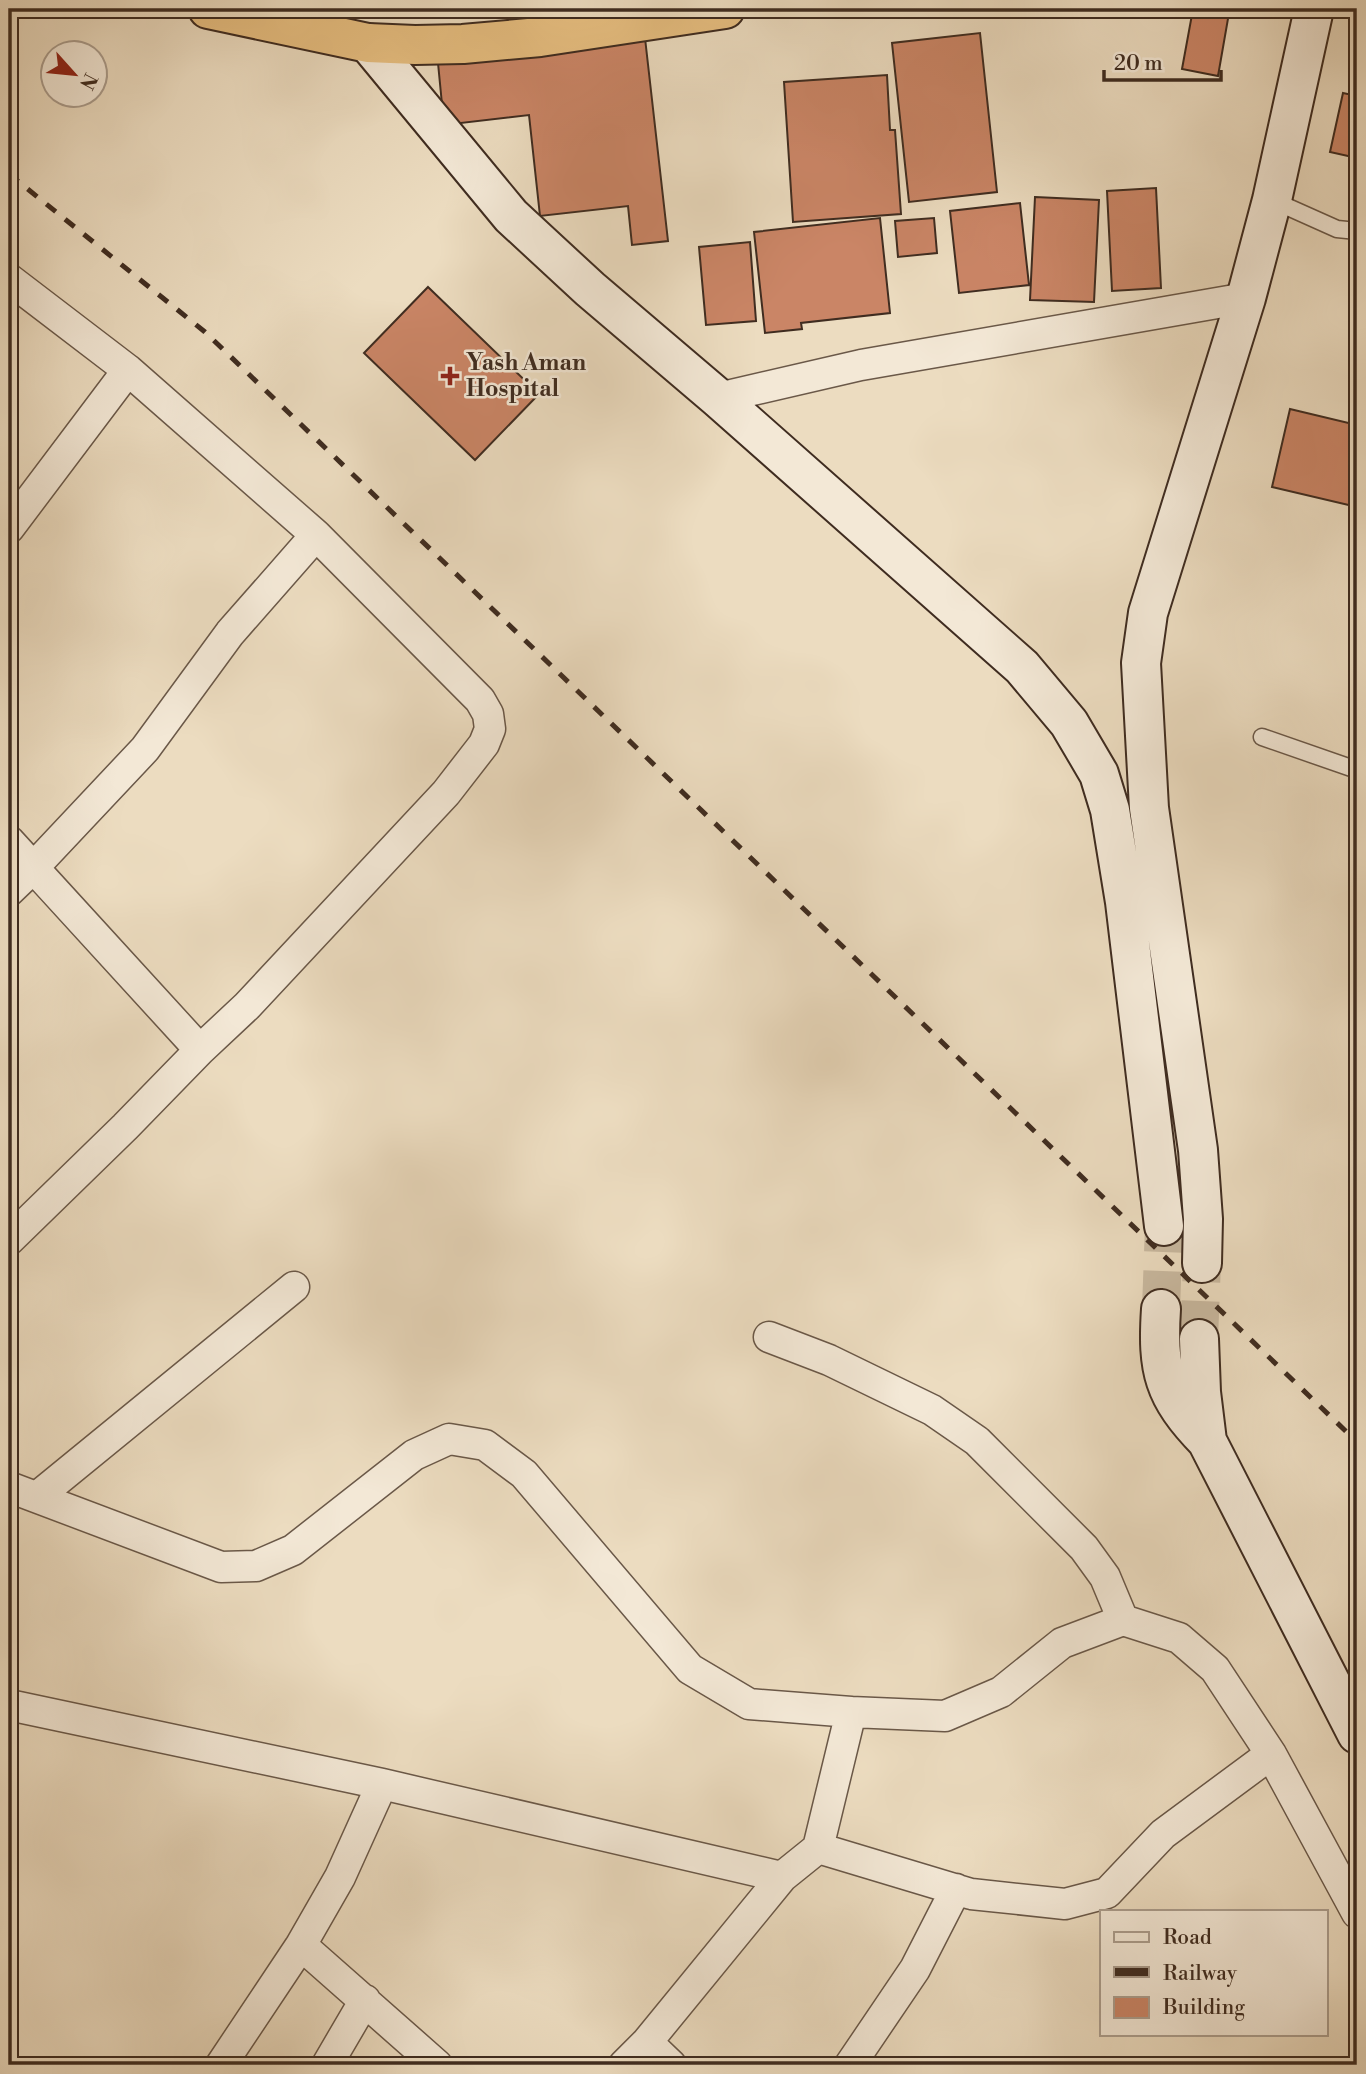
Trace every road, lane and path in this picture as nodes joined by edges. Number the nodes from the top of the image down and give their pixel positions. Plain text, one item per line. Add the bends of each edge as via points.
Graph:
1 (208, 9) edge
2 (725, 9) edge
3 (1314, 9) edge
4 (368, 43) junction
5 (1272, 200) junction
6 (1357, 231) edge
7 (9, 279) edge
8 (1246, 298) junction
9 (128, 369) junction
10 (718, 398) junction
11 (9, 528) edge
12 (316, 535) junction
13 (1262, 737) dead end
14 (1357, 769) edge
15 (9, 841) edge
16 (33, 868) junction
17 (9, 891) edge
18 (200, 1050) junction
19 (1164, 1226) tunnel mouth
20 (9, 1240) edge
21 (1202, 1263) tunnel mouth
22 (294, 1287) dead end
23 (1161, 1308) tunnel mouth
24 (769, 1337) dead end
25 (1199, 1339) tunnel mouth
26 (1207, 1441) junction
27 (9, 1487) edge
28 (37, 1497) junction
29 (1124, 1620) junction
30 (9, 1705) edge
31 (851, 1712) junction
32 (1357, 1734) edge
33 (1271, 1754) junction
34 (382, 1784) junction
35 (817, 1848) junction
36 (782, 1877) junction
37 (956, 1889) junction
38 (1357, 1913) edge
39 (301, 1945) junction
40 (365, 2000) junction
41 (647, 2042) junction
42 (221, 2065) edge
43 (327, 2065) edge
44 (436, 2065) edge
45 (624, 2065) edge
46 (671, 2065) edge
47 (850, 2065) edge

1 - 4 highway
2 - 4 highway via 540,37 463,44
3 - 5 main road
4 - 10 main road via 511,216
5 - 6 lane via 1337,229
5 - 8 main road
7 - 9 street
8 - 10 street via 861,365
8 - 21 main road via 1148,613 1141,663 1149,808 1198,1150
9 - 11 street
9 - 12 street
10 - 19 main road via 1022,667 1069,723 1094,765 1110,810 1125,902
12 - 16 street via 230,634 145,749
12 - 18 street via 480,700 490,729 484,744 446,793 247,1006
13 - 14 lane
15 - 16 street
16 - 17 street
16 - 18 street
18 - 20 street
22 - 28 street
23 - 26 main road via 1159,1352 1164,1379 1178,1408
24 - 29 street via 829,1360 932,1410 977,1441 1084,1548 1105,1577
25 - 26 main road
26 - 32 main road
27 - 28 street
28 - 31 street via 221,1567 256,1566 293,1550 415,1455 449,1439 485,1445 524,1474 690,1669 749,1704
29 - 31 street via 1062,1643 1001,1692 945,1716
29 - 33 street via 1179,1638 1215,1669
30 - 34 street
31 - 35 street
33 - 37 street via 1163,1834 1107,1892 1065,1904
33 - 38 street
34 - 36 street
34 - 39 street via 340,1877
35 - 36 street
35 - 37 street
36 - 41 street
37 - 47 street via 915,1969
39 - 40 street
39 - 42 street
40 - 43 street
40 - 44 street
41 - 45 street
41 - 46 street

